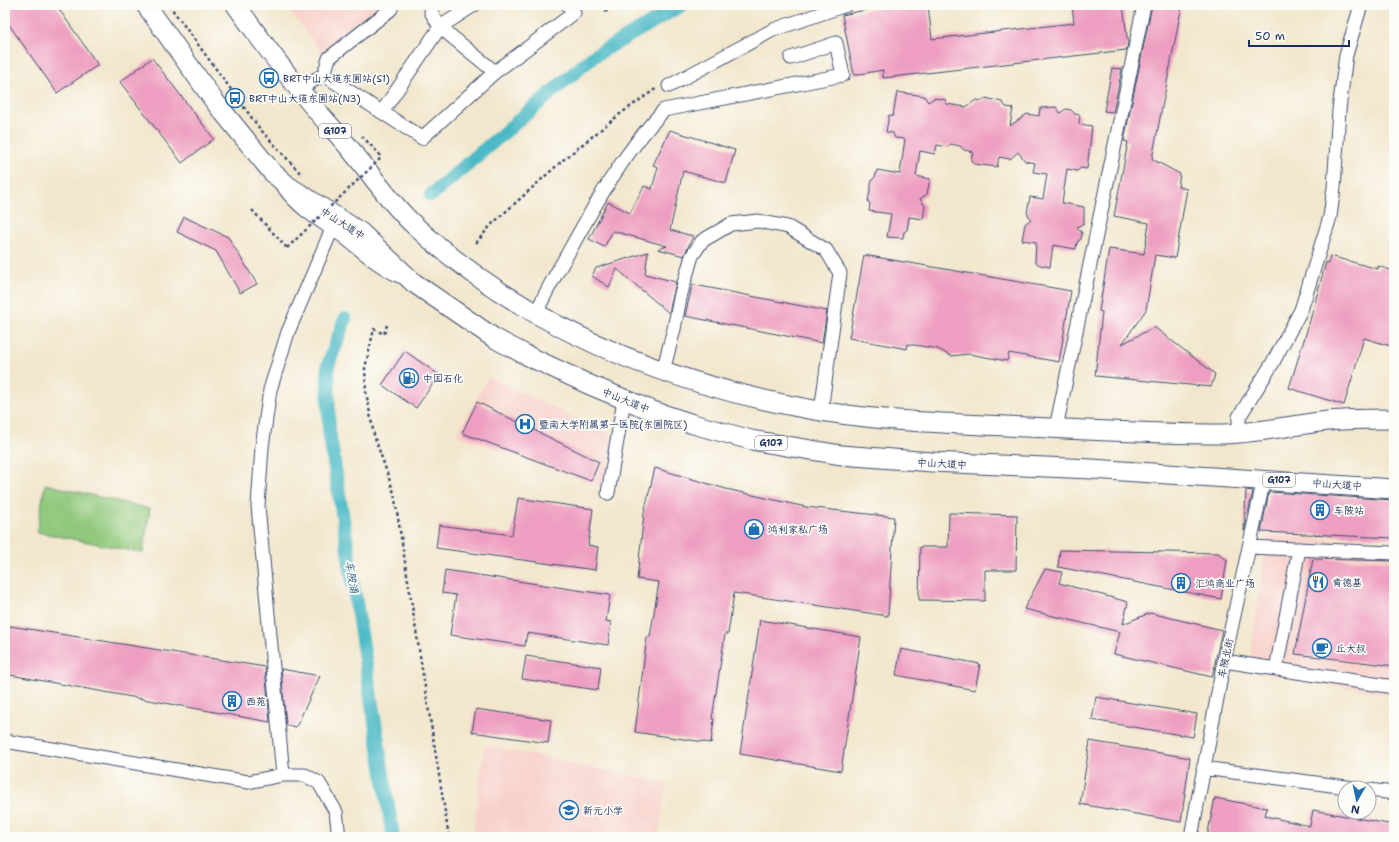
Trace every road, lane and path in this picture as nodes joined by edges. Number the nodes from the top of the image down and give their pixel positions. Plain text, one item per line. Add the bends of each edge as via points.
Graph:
1 (146, 5) edge
2 (169, 5) edge
3 (236, 5) edge
4 (433, 5) edge
5 (474, 5) edge
6 (568, 5) edge
7 (616, 5) edge
8 (846, 5) edge
9 (1144, 5) edge
10 (1360, 5) edge
11 (391, 9) dead end
12 (606, 12) dead end
13 (440, 27) junction
14 (791, 58) dead end
15 (495, 72) junction
16 (324, 76) junction
17 (669, 86) joint
18 (298, 88) junction
19 (382, 112) junction
20 (361, 135) dead end
21 (272, 172) junction
22 (304, 177) dead end
23 (252, 210) dead end
24 (332, 229) junction
25 (476, 243) dead end
26 (414, 283) junction
27 (536, 314) junction
28 (387, 325) dead end
29 (663, 372) junction
30 (624, 400) junction
31 (821, 411) junction
32 (1394, 419) edge
33 (1056, 428) junction
34 (1239, 433) junction
35 (1264, 479) junction
36 (1394, 489) edge
37 (608, 493) dead end
38 (1249, 547) junction
39 (1299, 549) junction
40 (1394, 553) edge
41 (1224, 661) junction
42 (1276, 669) junction
43 (1394, 687) edge
44 (5, 741) edge
45 (1203, 768) junction
46 (283, 775) junction
47 (1337, 786) edge
48 (1377, 791) edge
49 (1394, 793) edge
50 (339, 837) edge
51 (449, 837) edge
52 (1191, 837) edge

1 - 21 highway, 中山大道中 via 215,102
2 - 22 path via 256,124
3 - 18 highway, G107
4 - 13 street via 431,12
5 - 13 street
6 - 15 street via 574,13
7 - 12 path
8 - 17 street via 773,30
9 - 33 street
10 - 34 street via 1346,55 1330,217 1301,310 1240,417
11 - 16 street via 329,58
13 - 15 street
13 - 19 street
14 - 27 street via 836,43 843,74 664,110 646,128 622,161 583,226
15 - 19 street via 422,138
16 - 18 street
16 - 19 street
17 - 25 path via 654,89 614,118 491,225
18 - 27 highway, G107 via 355,154 395,208 454,258 502,294
20 - 23 path, bridge via 382,157 287,248
21 - 24 street via 302,209
21 - 26 highway, 中山大道中 via 301,196 360,232
24 - 26 street via 374,261
24 - 46 street via 285,339 270,390 262,447 258,506
26 - 30 highway, 中山大道中 / G107 via 494,338
27 - 29 highway, G107 via 606,350
28 - 51 path via 384,334 374,329 365,368 366,392 374,435 394,493
29 - 31 highway, G107 via 745,395
29 - 31 street via 692,256 702,241 731,224 758,221 788,227 826,250 840,273
30 - 35 highway, 中山大道中 / G107 via 652,411 751,440 841,455
30 - 37 street
31 - 33 highway, G107 via 941,423
32 - 34 highway, G107 via 1350,419
33 - 34 highway, G107 via 1202,434
35 - 36 highway, 中山大道中 / G107
35 - 38 street, 车陂北街
38 - 39 street
38 - 41 street, 车陂北街
39 - 40 street
39 - 42 street
41 - 42 street
41 - 45 street, 车陂北街
42 - 43 street
44 - 46 street via 248,782
45 - 47 street
45 - 52 street, 车陂北街
46 - 50 street via 305,775 319,783 336,812
48 - 49 street

